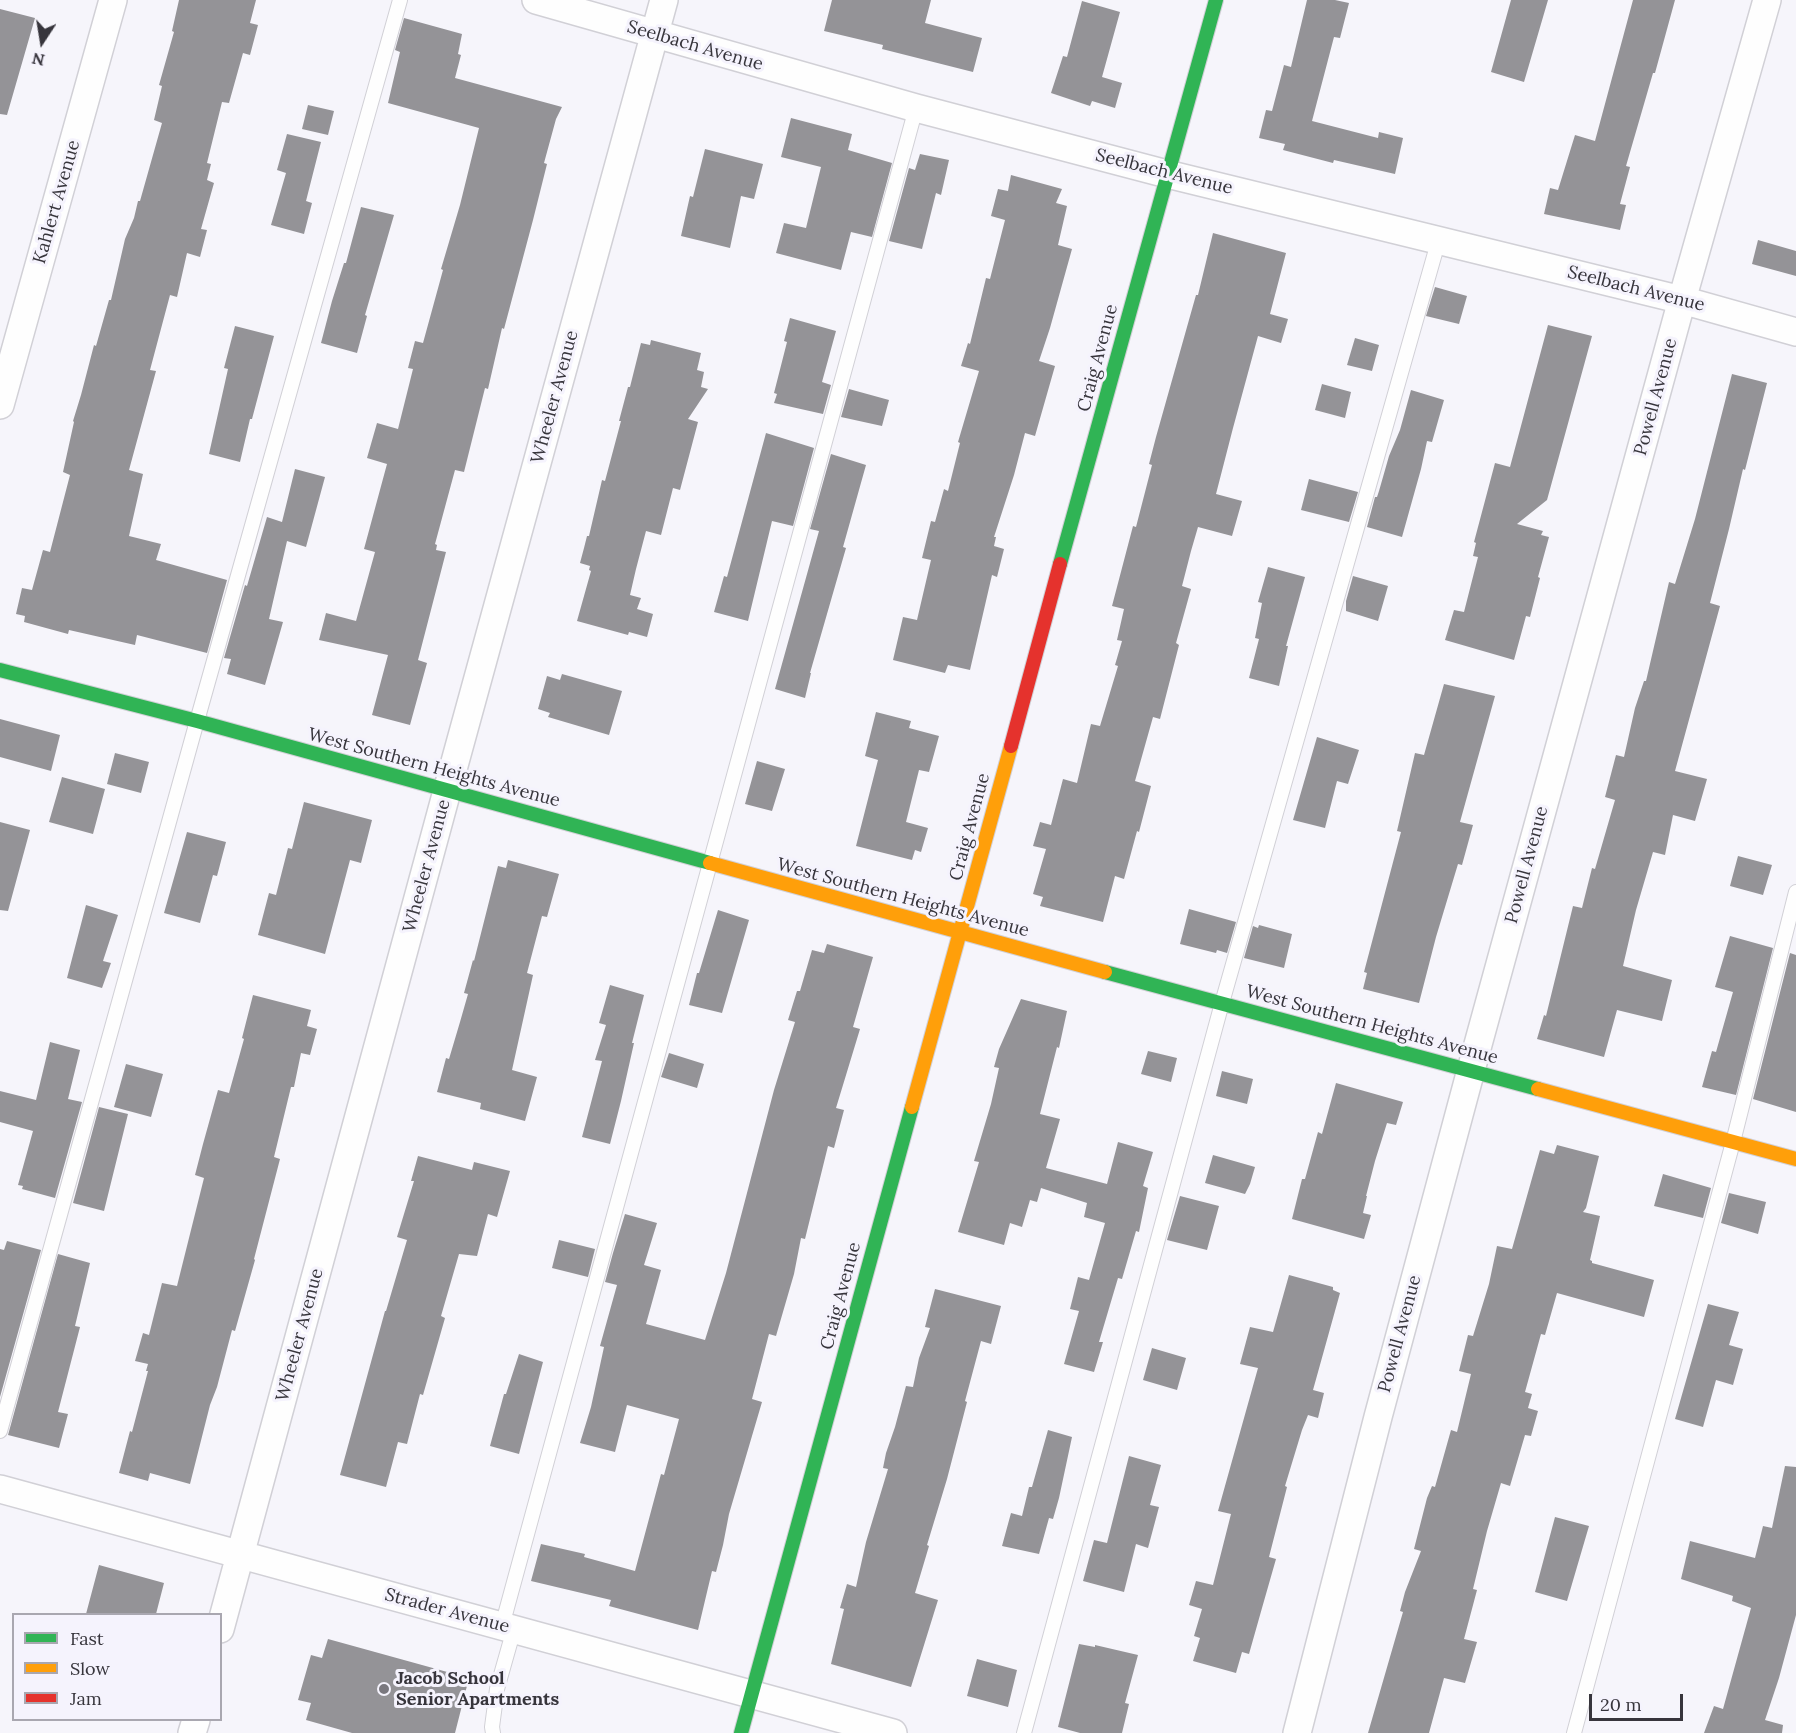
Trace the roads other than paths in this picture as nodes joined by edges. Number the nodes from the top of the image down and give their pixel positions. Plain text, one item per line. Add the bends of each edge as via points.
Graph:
1 (113, 0) edge
2 (400, 0) edge
3 (536, 0) edge
4 (664, 0) edge
5 (1216, 0) edge
6 (1767, 0) edge
7 (654, 35) junction
8 (916, 108) junction
9 (1167, 174) junction
10 (1439, 239) junction
11 (1682, 300) junction
12 (1796, 332) edge
13 (0, 405) edge
14 (0, 670) edge
15 (197, 721) junction
16 (447, 791) junction
17 (711, 863) junction
18 (1796, 892) edge
19 (959, 932) junction
20 (1222, 1003) junction
21 (1471, 1070) junction
22 (1734, 1142) junction
23 (1796, 1159) edge
24 (0, 1431) edge
25 (0, 1489) edge
26 (241, 1554) junction
27 (222, 1622) edge
28 (508, 1627) junction
29 (751, 1693) junction
30 (493, 1733) edge
31 (741, 1733) edge
32 (893, 1733) edge
33 (1024, 1733) edge
34 (1297, 1733) edge
35 (1574, 1733) edge

1 - 13 street, Kahlert Avenue
2 - 15 lane
3 - 7 street, Seelbach Avenue
4 - 7 street, Wheeler Avenue
5 - 9 street, Craig Avenue
6 - 11 street, Powell Avenue
7 - 8 street, Seelbach Avenue
7 - 16 street, Wheeler Avenue
8 - 9 street, Seelbach Avenue
8 - 17 lane
9 - 10 street, Seelbach Avenue
9 - 19 street, Craig Avenue
10 - 11 street, Seelbach Avenue
10 - 20 lane
11 - 12 street, Seelbach Avenue
11 - 21 street, Powell Avenue
14 - 15 street, West Southern Heights Avenue
15 - 16 street, West Southern Heights Avenue
15 - 24 lane
16 - 17 street, West Southern Heights Avenue
16 - 26 street, Wheeler Avenue
17 - 19 street, West Southern Heights Avenue
17 - 28 lane
18 - 22 lane
19 - 20 street, West Southern Heights Avenue
19 - 29 street, Craig Avenue
20 - 21 street, West Southern Heights Avenue
20 - 33 lane
21 - 22 street, West Southern Heights Avenue
21 - 34 street, Powell Avenue
22 - 23 street, West Southern Heights Avenue
22 - 35 lane
25 - 26 street, Strader Avenue
26 - 27 street, Wheeler Avenue
26 - 28 street, Strader Avenue
28 - 29 street, Strader Avenue
28 - 30 lane
29 - 31 street, Craig Avenue
29 - 32 street, Strader Avenue

